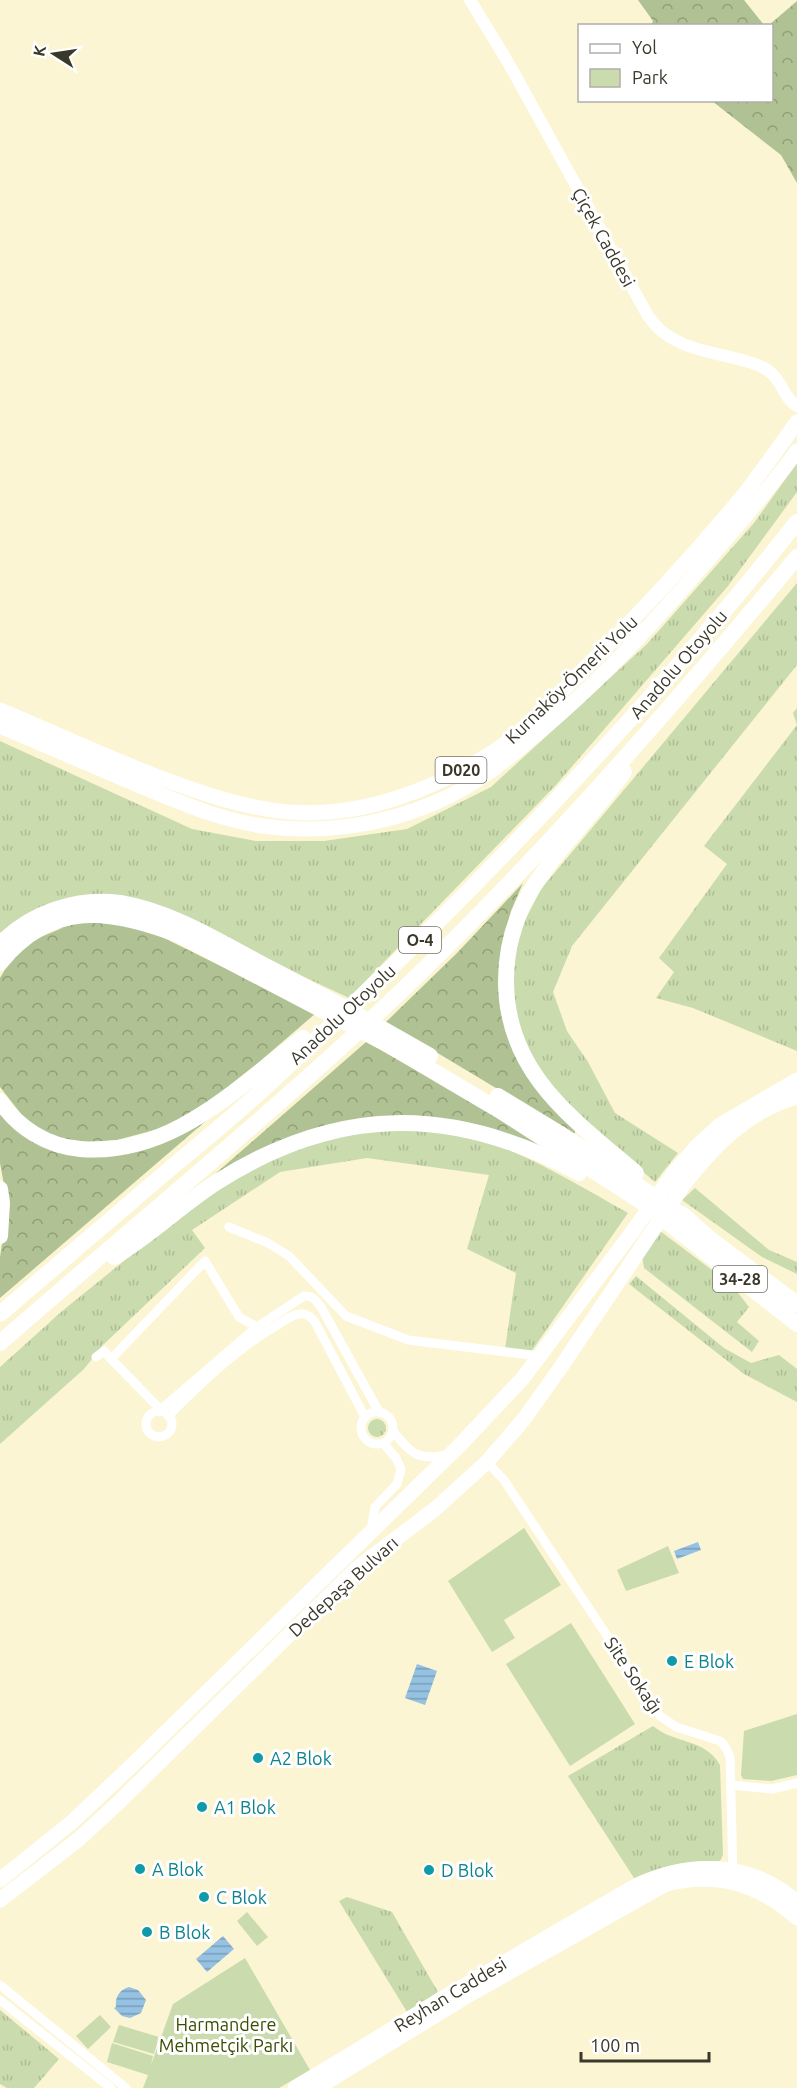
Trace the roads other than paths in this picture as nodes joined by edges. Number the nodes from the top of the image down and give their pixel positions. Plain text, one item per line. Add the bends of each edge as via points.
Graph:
1 (470, 0) edge
2 (797, 406) edge
3 (797, 422) edge
4 (797, 451) edge
5 (797, 522) edge
6 (797, 557) edge
7 (0, 710) edge
8 (662, 717) junction
9 (0, 726) edge
10 (0, 944) edge
11 (0, 963) edge
12 (364, 993) junction
13 (319, 1000) junction
14 (390, 1039) junction
15 (797, 1080) edge
16 (797, 1097) edge
17 (0, 1101) edge
18 (678, 1180) junction
19 (0, 1190) edge
20 (689, 1220) junction
21 (230, 1227) dead end
22 (640, 1235) junction
23 (682, 1235) junction
24 (0, 1236) edge
25 (68, 1284) junction
26 (316, 1300) junction
27 (298, 1301) junction
28 (797, 1304) edge
29 (0, 1314) edge
30 (304, 1314) junction
31 (797, 1324) edge
32 (257, 1327) junction
33 (0, 1343) edge
34 (540, 1356) junction
35 (96, 1357) dead end
36 (111, 1359) junction
37 (523, 1378) junction
38 (538, 1399) junction
39 (159, 1411) junction
40 (379, 1412) junction
41 (168, 1416) junction
42 (365, 1417) junction
43 (393, 1431) junction
44 (383, 1443) junction
45 (451, 1453) junction
46 (488, 1462) junction
47 (402, 1501) junction
48 (423, 1517) junction
49 (371, 1530) junction
50 (797, 1783) edge
51 (731, 1785) junction
52 (733, 1877) junction
53 (0, 1880) edge
54 (0, 1900) edge
55 (797, 1902) edge
56 (610, 1908) junction
57 (797, 1918) edge
58 (0, 1985) edge
59 (0, 2000) edge
60 (324, 2086) edge
61 (111, 2088) edge
62 (126, 2088) edge
63 (295, 2088) edge

1 - 2 street, Çiçek Caddesi via 648,316 662,332 683,344 760,367 777,377
3 - 7 main road, Kurnaköy-Ömerli Yolu / D020 via 742,496 681,567 539,714 494,751 448,778 395,799 361,807 292,812 238,804 122,763
4 - 9 main road, Kurnaköy-Ömerli Yolu / D020 via 626,653 491,773 433,804 360,824 297,829 262,826 203,811
5 - 12 highway, Anadolu Otoyolu / O-4 via 697,645 598,756 484,876
6 - 8 highway, Anadolu Otoyolu / O-4
8 - 20 highway via 605,798 529,894 511,939 506,996 517,1042 548,1094 584,1131
8 - 25 highway, Anadolu Otoyolu / O-4 via 418,975 299,1087
10 - 13 highway via 12,932 45,913 81,903 120,903 186,926
11 - 13 highway via 15,945 46,924 94,914 118,916 179,935
12 - 17 highway via 213,1107 179,1129 127,1148 59,1145 31,1133
12 - 29 highway, Anadolu Otoyolu / O-4 via 256,1095
13 - 14 highway
14 - 20 highway via 559,1133
14 - 23 highway via 639,1200
15 - 18 main road via 720,1125 697,1146
16 - 18 main road via 755,1114 727,1134
18 - 22 main road
19 - 24 highway
20 - 28 highway, 34-28
21 - 34 street via 289,1256 346,1316 408,1340
22 - 34 main road, Dedepaşa Bulvarı
22 - 38 main road, Dedepaşa Bulvarı
23 - 25 highway via 599,1183 508,1140 442,1125 374,1124 325,1132 253,1160 214,1183 123,1252
23 - 31 highway, 34-28
25 - 33 highway, Anadolu Otoyolu / O-4
26 - 27 street via 308,1295
26 - 30 street via 314,1310
26 - 40 street
27 - 30 street via 297,1307
27 - 32 street
30 - 41 street via 272,1328 242,1349
30 - 42 street via 318,1327
32 - 36 street via 239,1317 205,1261
32 - 39 street
34 - 37 main road, Dedepaşa Bulvarı
35 - 36 street via 104,1351
36 - 39 street
37 - 38 main road via 539,1380
37 - 45 main road, Dedepaşa Bulvarı
38 - 46 main road, Dedepaşa Bulvarı
39 - 41 street
39 - 41 street via 147,1421 152,1435 161,1437 168,1433
40 - 42 street
40 - 43 street via 391,1421
42 - 44 street via 361,1427 364,1438 372,1444
43 - 44 street
43 - 45 street via 415,1455 435,1458
44 - 49 street via 401,1469 397,1484 375,1507
45 - 47 main road, Dedepaşa Bulvarı
46 - 48 main road, Dedepaşa Bulvarı
46 - 51 street, Site Sokağı via 504,1480 660,1716 676,1727 725,1746 730,1757
47 - 48 main road via 404,1515 411,1519
47 - 49 main road, Dedepaşa Bulvarı
48 - 54 main road, Dedepaşa Bulvarı via 356,1569 79,1839
49 - 53 main road, Dedepaşa Bulvarı via 87,1808
50 - 51 street via 772,1789
51 - 52 street, Site Sokağı
52 - 55 main road, Reyhan Caddesi via 761,1880
52 - 56 main road, Reyhan Caddesi via 666,1884
52 - 57 main road, Reyhan Caddesi via 759,1890
56 - 60 main road, Reyhan Caddesi
56 - 63 main road, Reyhan Caddesi via 445,1996
58 - 62 street
59 - 61 street

